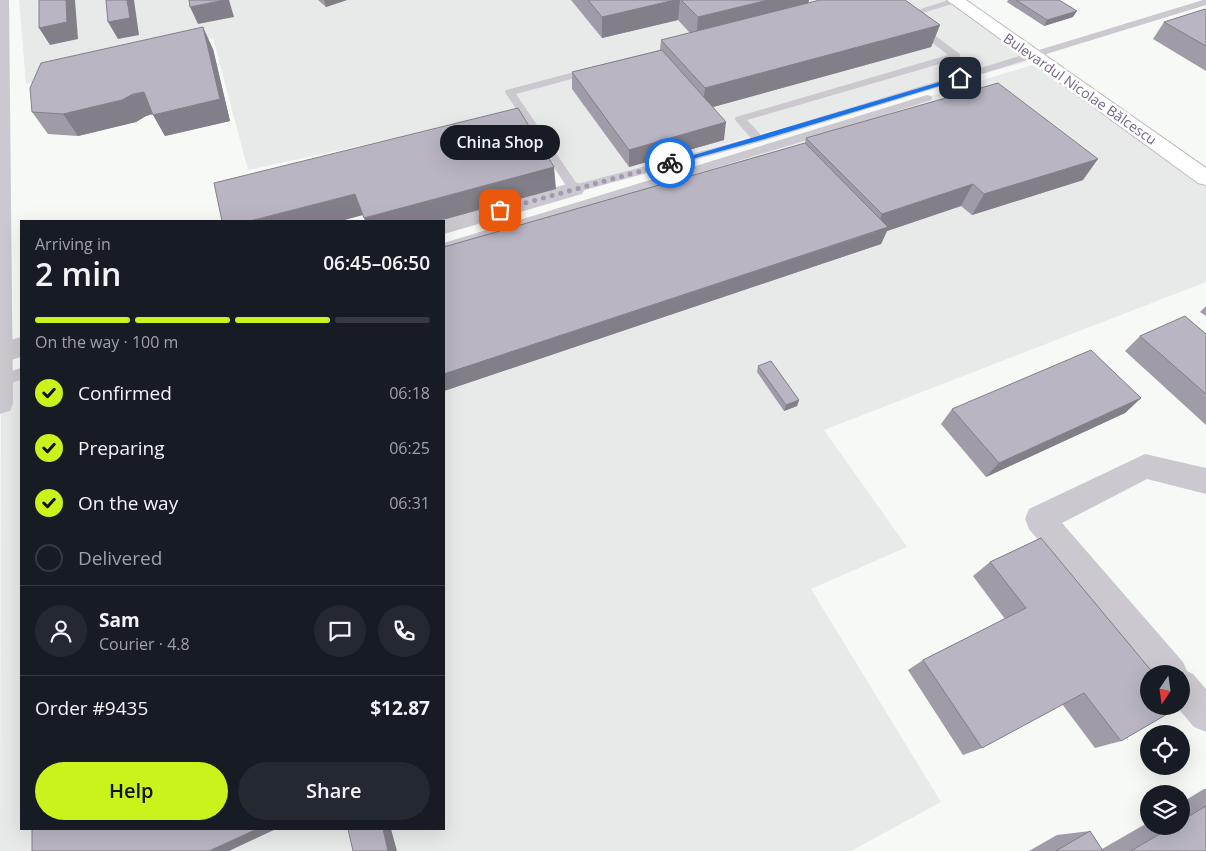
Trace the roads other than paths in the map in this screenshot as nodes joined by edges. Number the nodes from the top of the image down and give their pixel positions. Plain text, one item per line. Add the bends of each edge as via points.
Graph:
1 (1, 0) edge
2 (1168, 0) edge
3 (955, 1) edge
4 (1206, 2) edge
5 (1184, 9) junction
6 (956, 56) junction
7 (1037, 59) junction
8 (598, 69) edge
9 (978, 72) junction
10 (759, 138) junction
11 (1206, 178) edge
12 (574, 189) junction
13 (445, 226) edge
14 (445, 247) edge
15 (11, 350) edge
16 (20, 374) edge
17 (1, 380) edge
18 (0, 403) edge
19 (1206, 481) edge
20 (1163, 665) edge
21 (1190, 696) edge
22 (1206, 715) edge

1 - 15 street
2 - 5 lane
3 - 6 lane via 900,14
3 - 7 main road, Bulevardul Nicolae Bălcescu
4 - 5 lane
5 - 7 lane
6 - 9 lane
6 - 10 lane via 740,119
7 - 9 lane
7 - 11 main road, Bulevardul Nicolae Bălcescu
7 - 14 lane via 806,138
8 - 12 lane via 510,92
9 - 10 lane
10 - 12 lane
12 - 13 street
15 - 17 street
16 - 17 lane
17 - 18 street
19 - 20 street via 1145,466 1040,519
21 - 22 street

